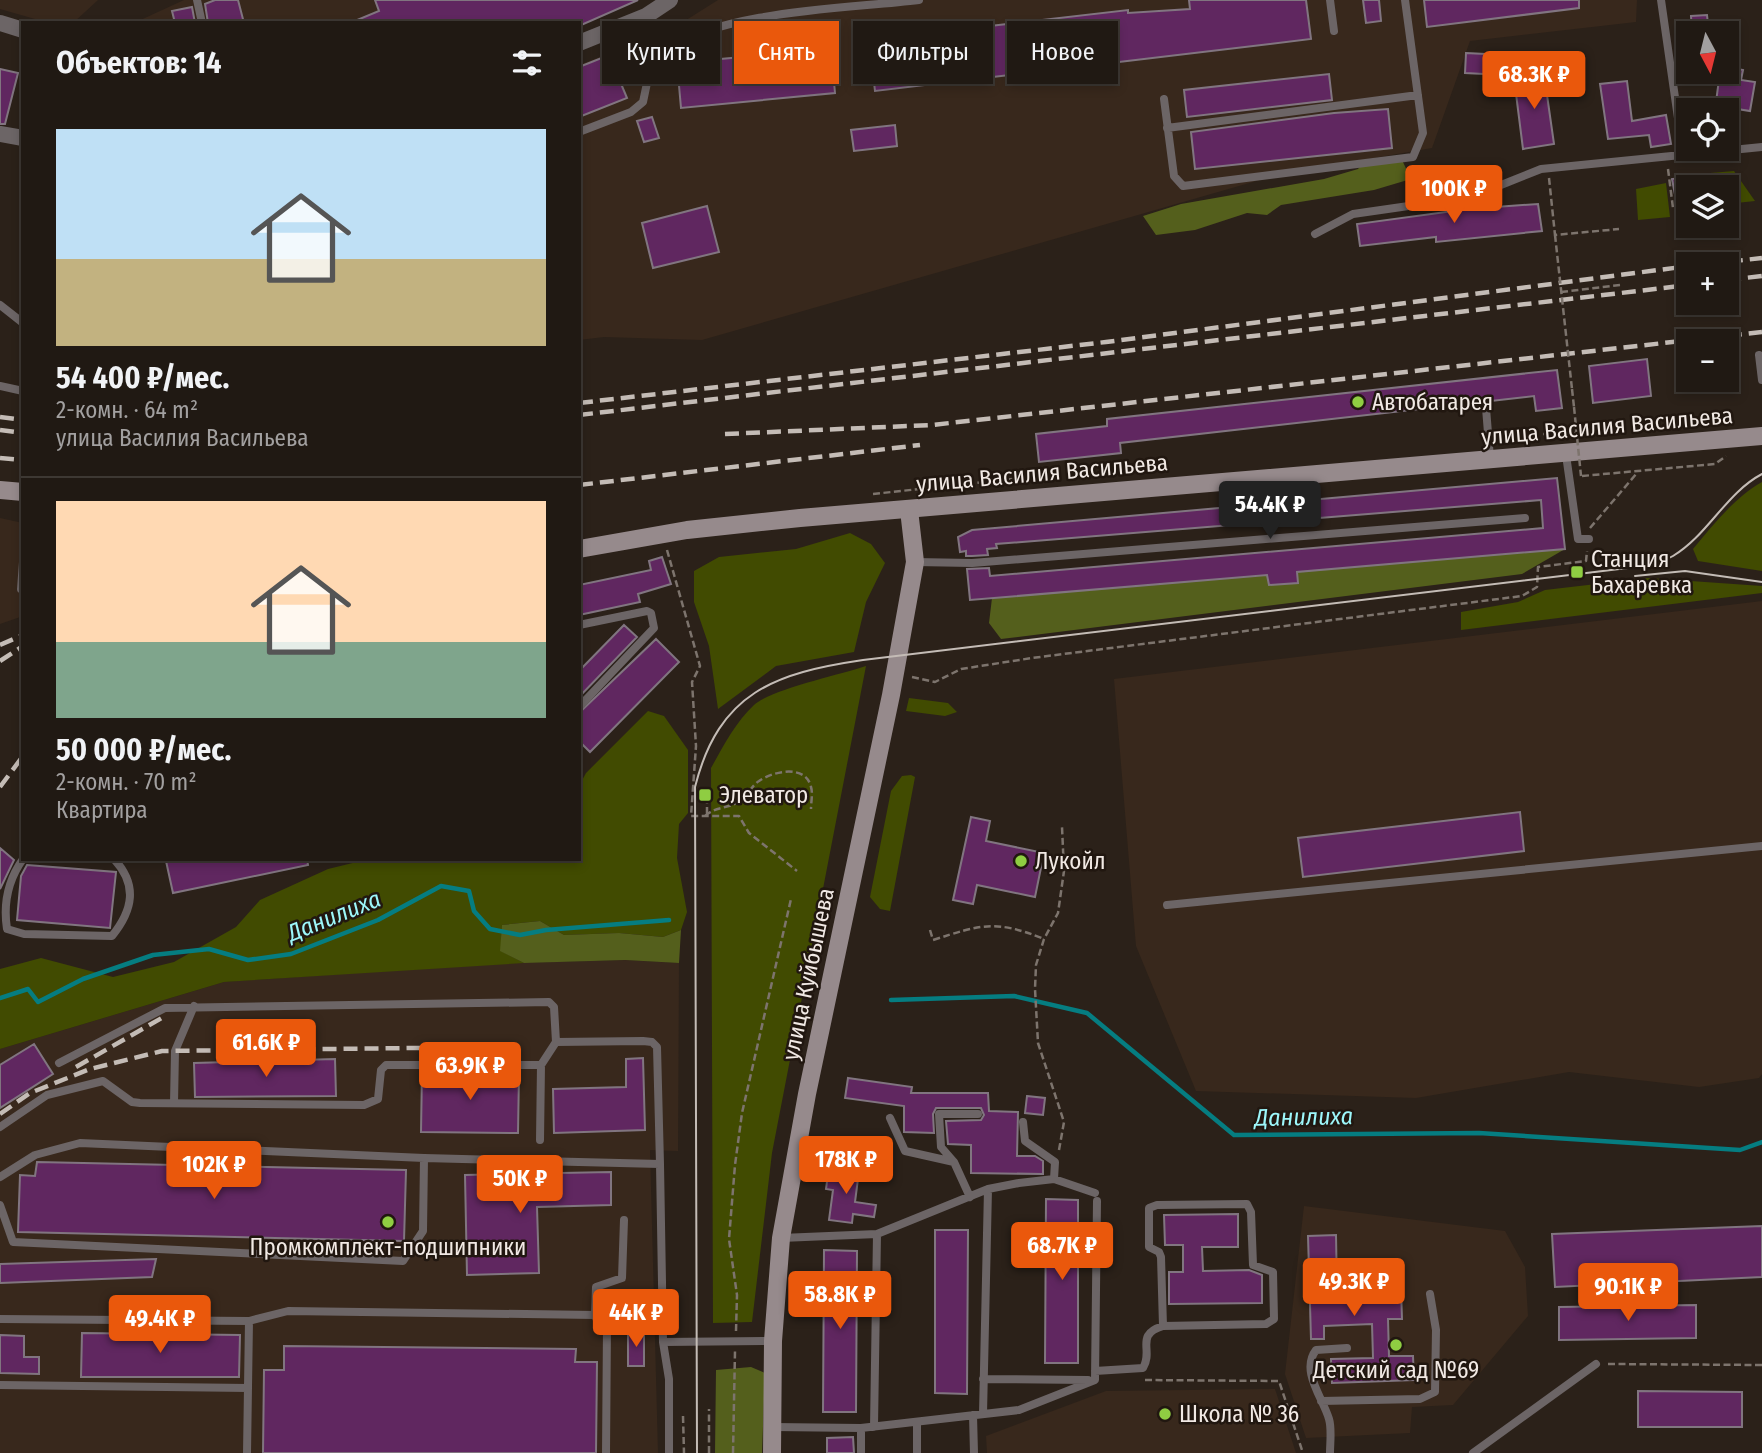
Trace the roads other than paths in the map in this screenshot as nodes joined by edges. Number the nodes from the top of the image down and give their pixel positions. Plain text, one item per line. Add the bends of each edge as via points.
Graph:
1 (197, 0) edge
2 (670, 0) edge
3 (919, 0) edge
4 (1330, 0) edge
5 (1405, 0) edge
6 (1661, 0) edge
7 (646, 16) junction
8 (202, 21) edge
9 (649, 21) edge
10 (0, 23) edge
11 (720, 28) edge
12 (21, 29) edge
13 (1335, 31) dead end
14 (581, 42) edge
15 (646, 84) edge
16 (1418, 95) junction
17 (1164, 99) dead end
18 (1676, 104) edge
19 (1167, 128) junction
20 (581, 131) edge
21 (0, 134) edge
22 (21, 138) edge
23 (1762, 147) edge
24 (1739, 149) edge
25 (1676, 154) edge
26 (1315, 234) dead end
27 (0, 305) edge
28 (21, 321) edge
29 (1759, 355) dead end
30 (1762, 380) edge
31 (0, 386) edge
32 (21, 391) edge
33 (1486, 408) dead end
34 (1762, 436) edge
35 (1566, 455) junction
36 (1490, 461) junction
37 (0, 489) edge
38 (21, 492) edge
39 (909, 510) junction
40 (1525, 518) dead end
41 (1588, 535) road end
42 (581, 549) edge
43 (915, 562) junction
44 (581, 625) edge
45 (581, 705) edge
46 (1762, 846) edge
47 (22, 861) edge
48 (116, 861) edge
49 (1167, 905) dead end
50 (194, 1006) junction
51 (556, 1042) junction
52 (59, 1063) dead end
53 (541, 1065) junction
54 (174, 1103) junction
55 (978, 1114) dead end
56 (890, 1118) dead end
57 (1023, 1122) dead end
58 (0, 1127) edge
59 (540, 1140) dead end
60 (424, 1158) junction
61 (954, 1162) junction
62 (660, 1164) junction
63 (0, 1177) edge
64 (1054, 1179) junction
65 (988, 1189) junction
66 (970, 1197) junction
67 (0, 1205) edge
68 (624, 1220) dead end
69 (877, 1234) junction
70 (781, 1238) junction
71 (1430, 1294) dead end
72 (595, 1315) junction
73 (0, 1319) edge
74 (249, 1321) junction
75 (607, 1326) junction
76 (663, 1326) junction
77 (1163, 1326) junction
78 (773, 1341) junction
79 (663, 1342) junction
80 (1348, 1348) dead end
81 (1596, 1364) road end
82 (1095, 1375) junction
83 (983, 1379) junction
84 (0, 1385) edge
85 (248, 1388) junction
86 (1321, 1401) junction
87 (978, 1414) junction
88 (917, 1422) junction
89 (772, 1427) junction
90 (874, 1427) junction
91 (861, 1428) junction
92 (247, 1453) edge
93 (606, 1453) edge
94 (669, 1453) edge
95 (772, 1453) edge
96 (861, 1453) edge
97 (918, 1453) edge
98 (974, 1453) edge
99 (1330, 1453) edge
100 (1471, 1453) edge

1 - 8 lane
2 - 7 street
3 - 11 lane via 759,18
4 - 13 lane
5 - 16 lane
6 - 18 lane
7 - 9 lane
7 - 14 street
10 - 12 street
15 - 20 lane via 640,107
16 - 19 lane
16 - 19 lane via 1423,133 1413,157 1216,183 1183,186 1176,182
17 - 19 lane
21 - 22 street
23 - 24 lane
25 - 26 lane via 1548,168 1471,197 1353,214
27 - 28 lane
29 - 30 lane
31 - 32 lane
33 - 36 lane
34 - 35 main road, улица Василия Васильева
35 - 36 main road, улица Василия Васильева
35 - 41 lane via 1578,539
36 - 39 main road, улица Василия Васильева
37 - 38 main road
39 - 42 main road, улица Василия Васильева via 687,530
39 - 43 main road, улица Куйбышева
40 - 43 lane via 972,563
43 - 70 main road, улица Куйбышева
44 - 45 lane via 647,611 654,628
46 - 49 lane
47 - 48 lane via 8,888 7,929 24,934 112,936 125,920 130,899 129,878
50 - 51 lane via 540,1001 554,1007
50 - 52 lane via 155,1011
50 - 54 lane via 175,1051
51 - 53 lane
51 - 62 lane via 643,1041 657,1047
53 - 54 lane via 386,1065 381,1070 378,1099 364,1105
53 - 59 lane
54 - 58 lane via 132,1102 103,1081 47,1095
55 - 61 lane via 939,1114 942,1147
56 - 61 lane via 905,1151
57 - 64 lane via 1025,1141 1055,1162
60 - 62 lane
60 - 63 lane via 80,1143 35,1155
60 - 67 lane via 423,1231 403,1261 13,1242
61 - 66 lane
62 - 76 lane
64 - 65 lane
64 - 82 lane via 1096,1197
65 - 66 lane
65 - 83 lane
66 - 69 lane
68 - 72 lane via 622,1278 596,1287
69 - 70 lane
69 - 90 lane
70 - 78 main road, улица Куйбышева
71 - 86 lane via 1436,1329 1435,1392 1420,1399
72 - 74 lane via 288,1311
72 - 75 lane via 599,1325
73 - 74 lane
74 - 85 lane
75 - 76 lane
75 - 93 lane
76 - 79 lane
77 - 77 lane via 1161,1257 1149,1247 1149,1208 1247,1204 1253,1265 1273,1272 1274,1319 1266,1324
77 - 82 lane via 1147,1336 1143,1368
78 - 79 lane
78 - 89 main road, улица Куйбышева
79 - 94 lane via 669,1379
80 - 86 lane via 1313,1353 1313,1383
81 - 100 lane
82 - 83 lane
82 - 87 lane via 1018,1410
83 - 87 lane
84 - 85 lane
85 - 92 lane
86 - 99 lane via 1329,1420
87 - 88 lane
87 - 98 lane
88 - 90 lane
88 - 97 lane
89 - 91 lane
89 - 95 main road, улица Куйбышева
90 - 91 lane
91 - 96 lane

